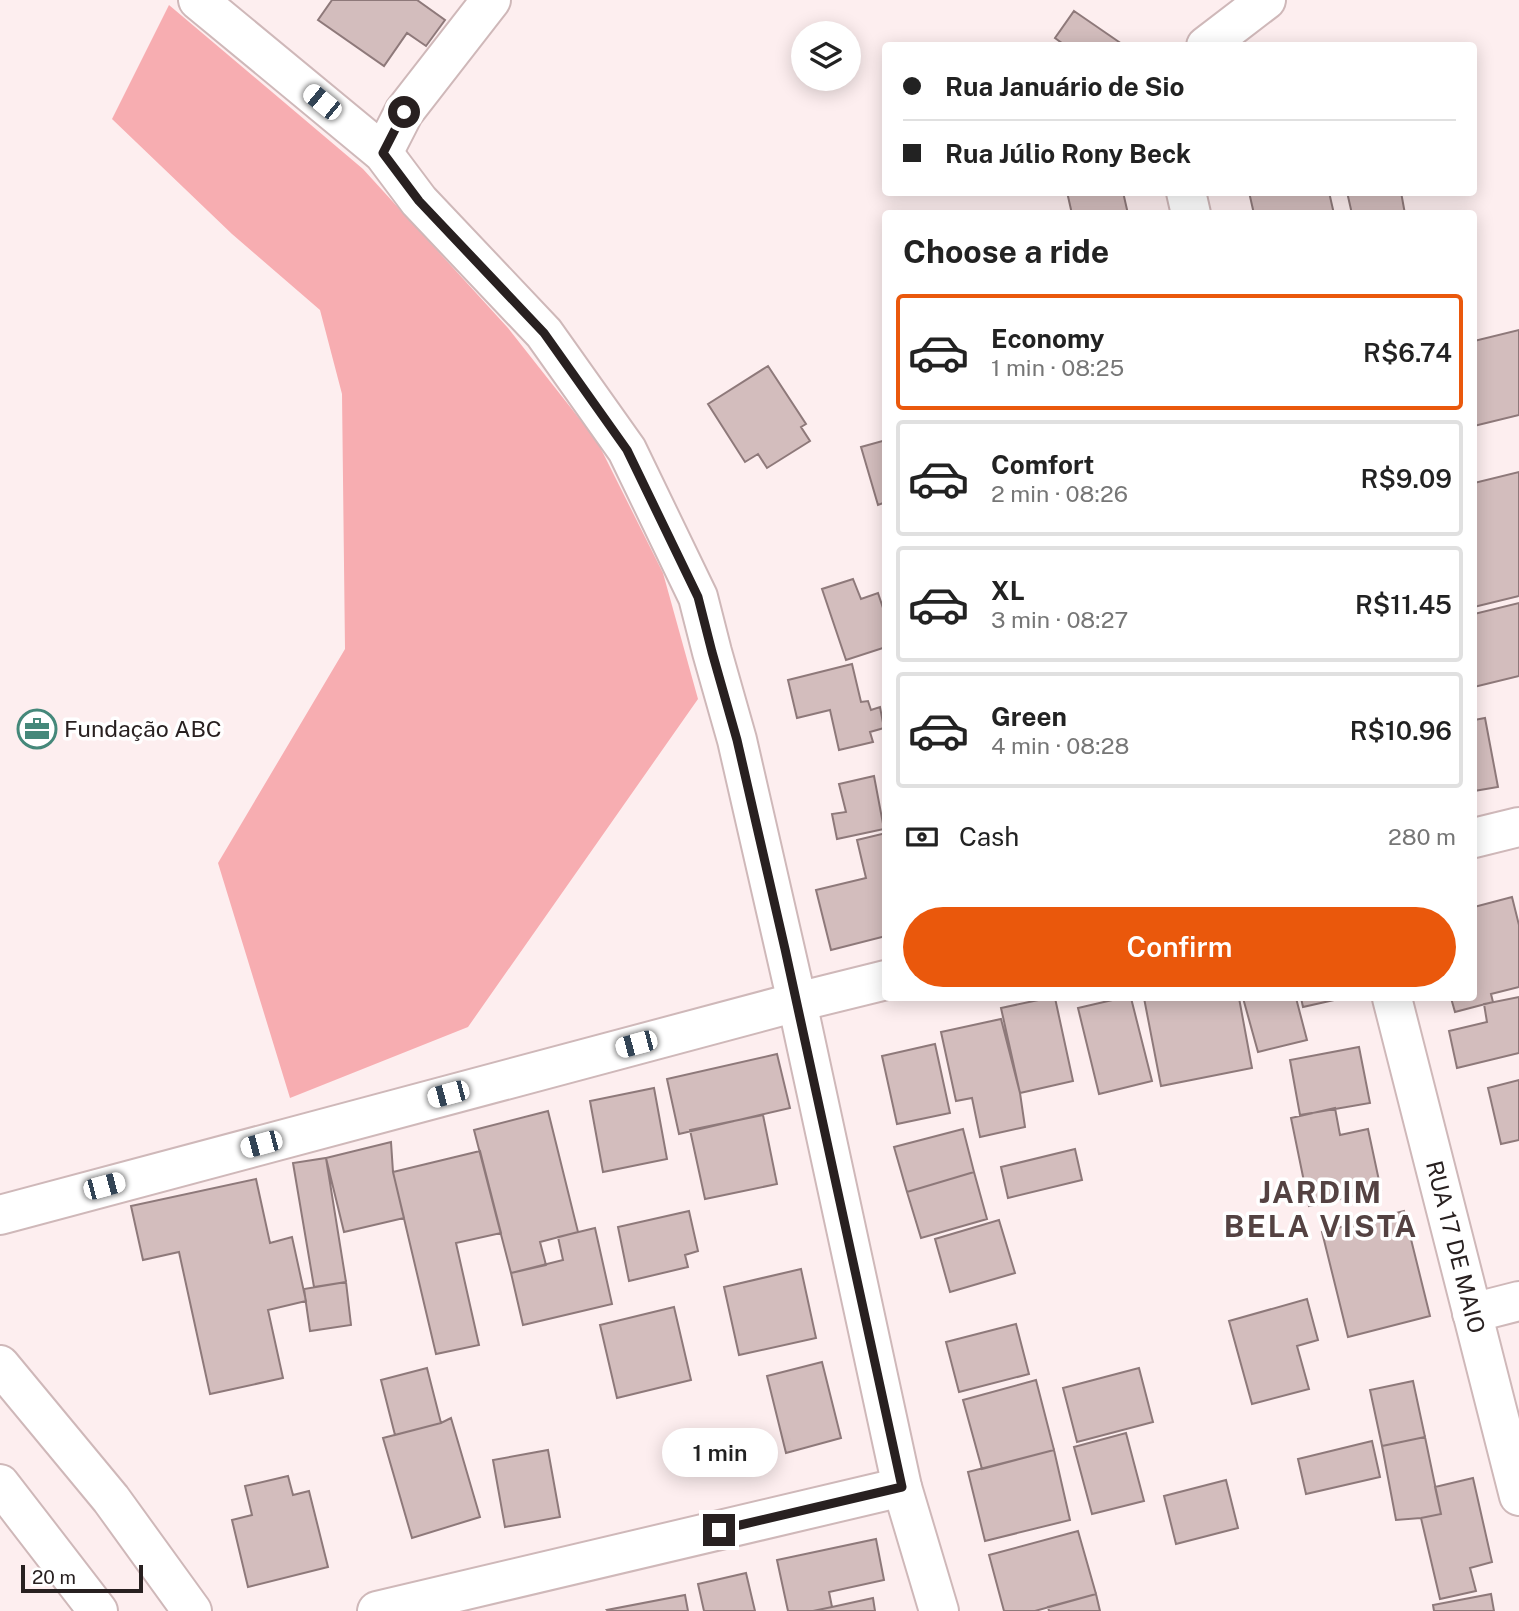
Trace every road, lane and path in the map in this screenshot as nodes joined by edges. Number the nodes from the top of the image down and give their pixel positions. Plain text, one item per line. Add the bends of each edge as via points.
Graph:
1 (198, 0) edge
2 (491, 0) edge
3 (1266, 0) edge
4 (1211, 42) edge
5 (383, 153) junction
6 (1519, 827) edge
7 (1477, 837) edge
8 (882, 981) edge
9 (1393, 1001) edge
10 (797, 1002) junction
11 (0, 1215) edge
12 (1519, 1301) edge
13 (1472, 1313) junction
14 (0, 1365) edge
15 (0, 1484) edge
16 (902, 1487) junction
17 (1519, 1496) edge
18 (98, 1611) edge
19 (192, 1611) edge
20 (377, 1611) edge
21 (939, 1611) edge

1 - 5 main road
2 - 5 main road via 404,112
3 - 4 main road
5 - 10 main road via 419,201 544,333 627,450 698,597 737,740
6 - 7 main road
8 - 10 main road
9 - 13 main road, RUA 17 DE MAIO
10 - 11 main road
10 - 16 main road
12 - 13 main road
13 - 17 main road, RUA 17 DE MAIO
14 - 19 main road via 111,1499
15 - 18 main road
16 - 20 main road
16 - 21 main road

